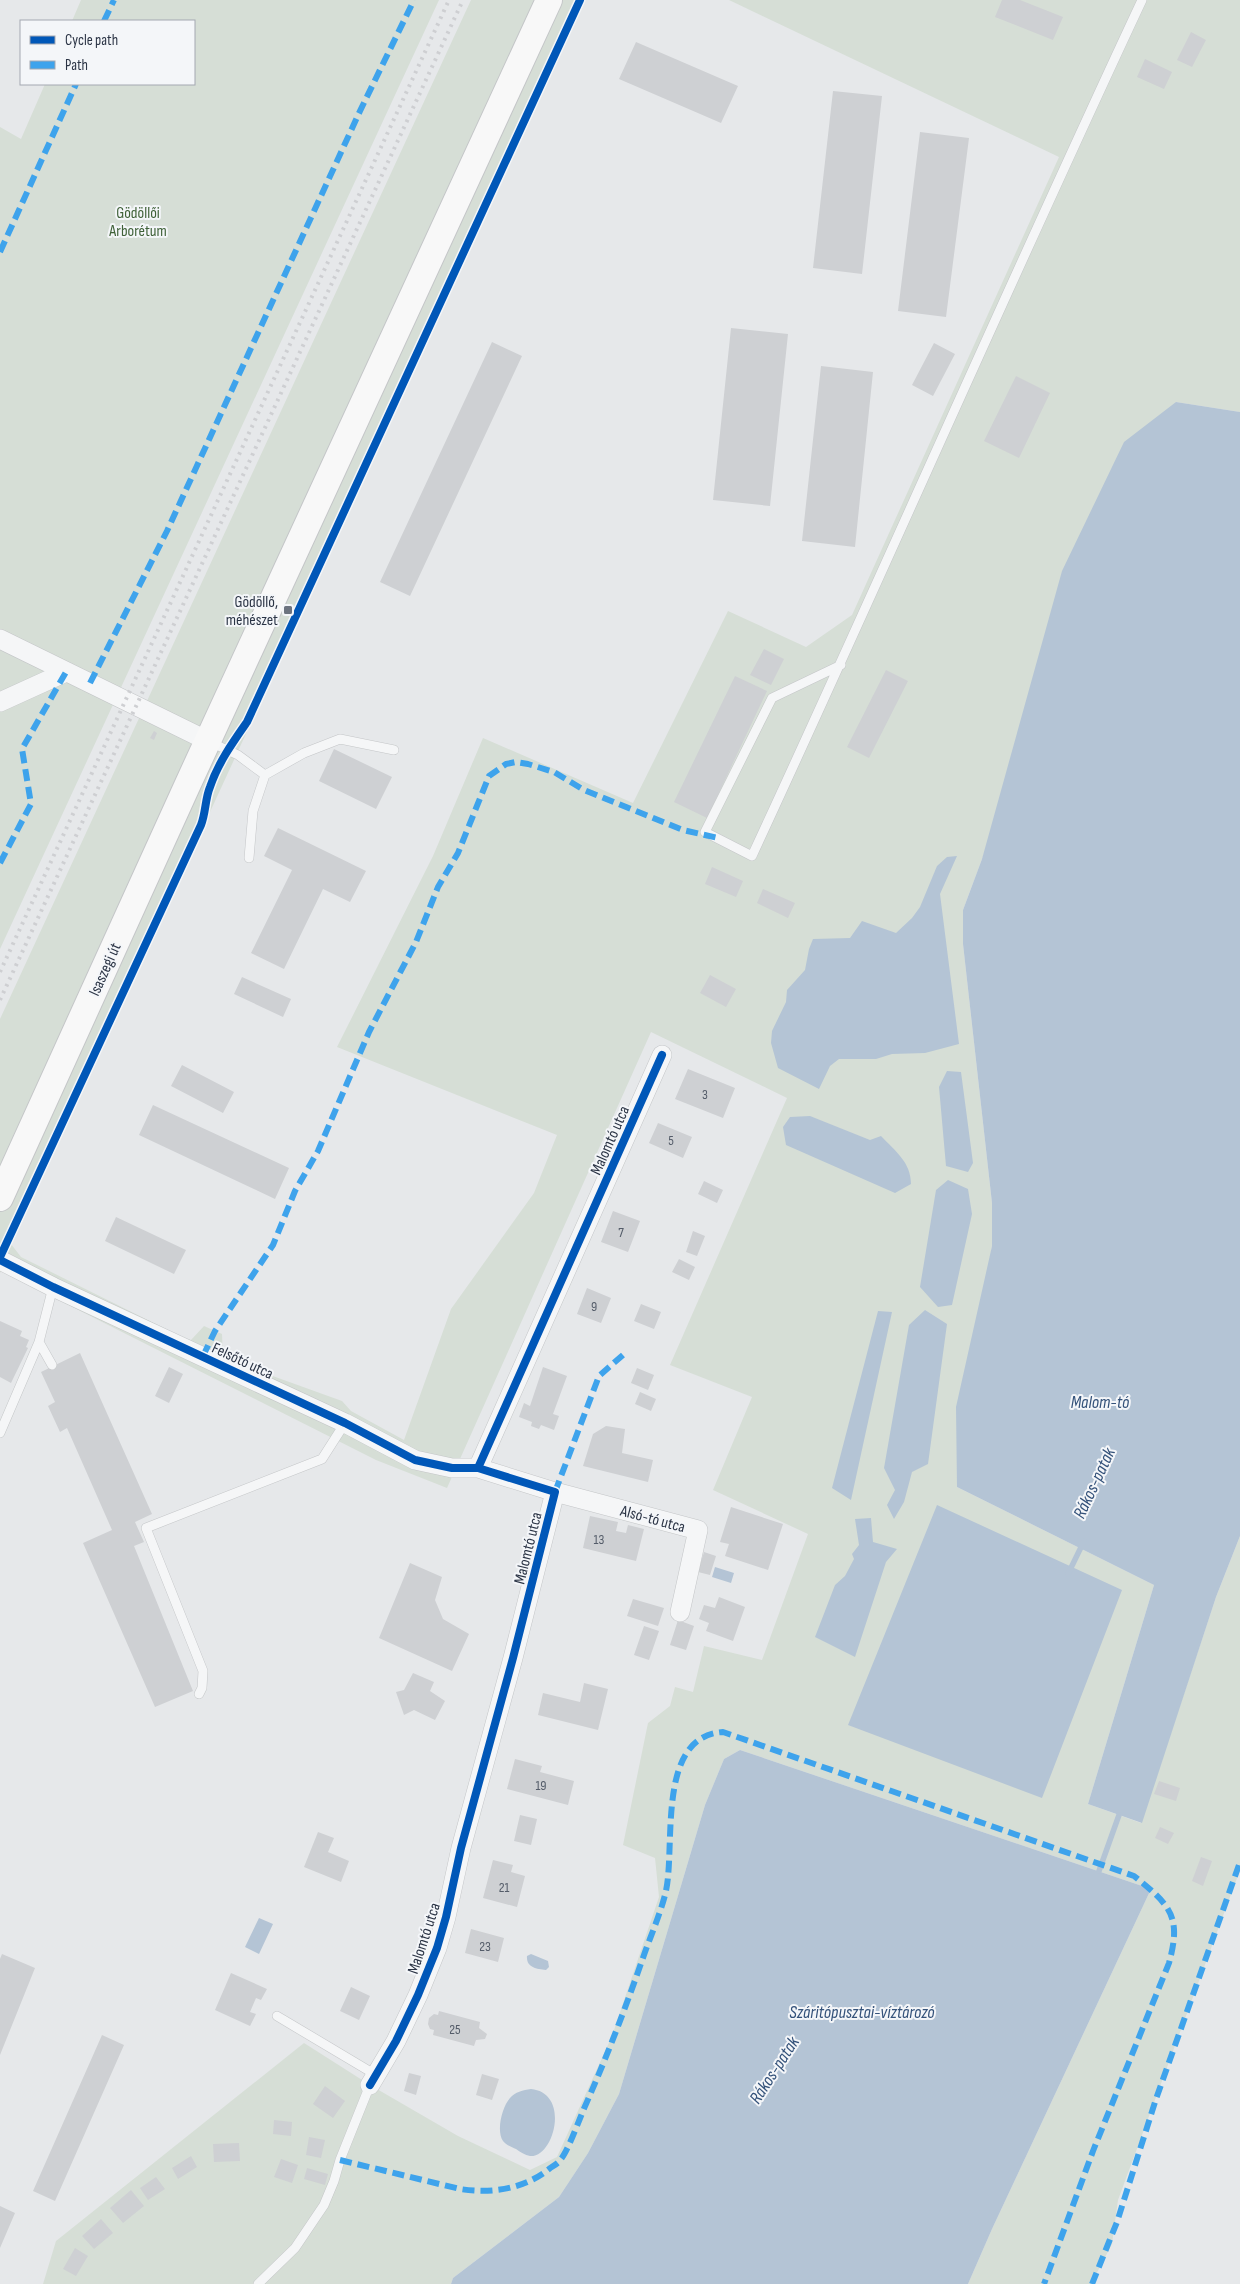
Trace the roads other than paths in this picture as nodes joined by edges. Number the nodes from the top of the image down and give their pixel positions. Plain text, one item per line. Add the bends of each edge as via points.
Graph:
1 (549, 0) edge
2 (1142, 0) edge
3 (0, 639) edge
4 (841, 665) junction
5 (66, 672) junction
6 (0, 702) edge
7 (208, 742) junction
8 (394, 750) dead end
9 (265, 775) junction
10 (249, 858) dead end
11 (662, 1055) dead end
12 (0, 1198) edge
13 (0, 1260) edge
14 (53, 1287) junction
15 (39, 1342) junction
16 (52, 1365) dead end
17 (345, 1423) junction
18 (0, 1433) edge
19 (478, 1468) junction
20 (556, 1492) junction
21 (680, 1612) dead end
22 (199, 1694) dead end
23 (277, 2016) dead end
24 (373, 2080) junction
25 (258, 2284) edge

1 - 7 main road, Isaszegi út
2 - 4 lane
3 - 5 street
4 - 4 lane via 752,856 705,832 772,698
5 - 6 street
5 - 7 street
7 - 9 lane via 233,752
7 - 12 main road, Isaszegi út
8 - 9 lane via 340,739 304,753
9 - 10 lane via 253,811
11 - 19 street, Malomtó utca
13 - 14 street, Felsőtó utca
14 - 15 lane
14 - 17 street, Felsőtó utca
15 - 16 lane
15 - 18 lane
17 - 19 street, Felsőtó utca via 415,1460 452,1468
17 - 22 lane via 322,1459 146,1528 203,1671
19 - 20 street
20 - 21 street, Alsó-tó utca via 698,1530
20 - 24 street, Malomtó utca via 437,1948 396,2041
23 - 24 lane
24 - 25 lane via 324,2205 295,2248

